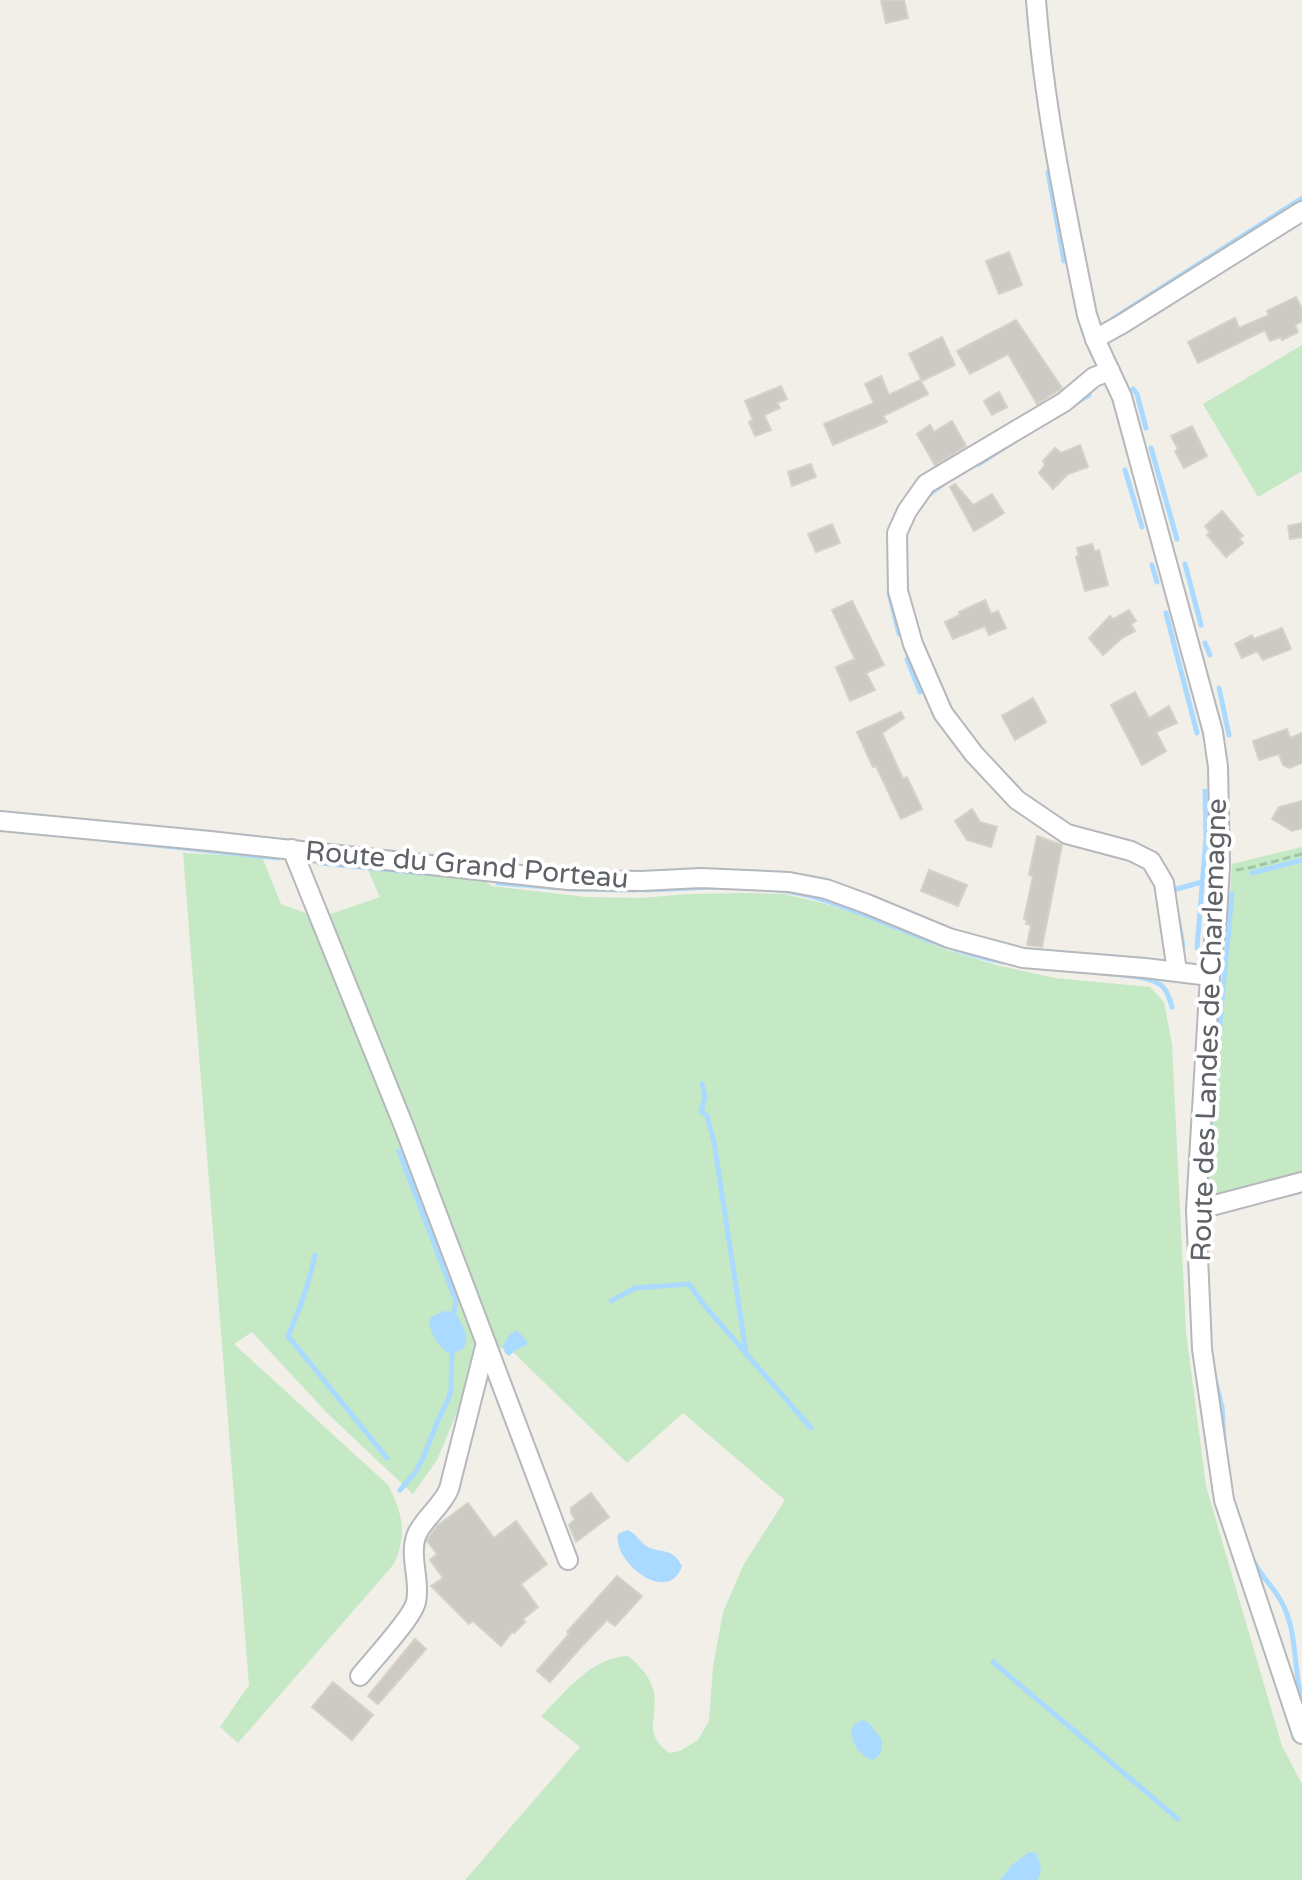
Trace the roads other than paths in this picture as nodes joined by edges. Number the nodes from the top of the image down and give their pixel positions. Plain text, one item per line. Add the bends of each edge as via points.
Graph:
1 (1036, 0) edge
2 (1302, 211) edge
3 (1095, 339) junction
4 (1110, 371) junction
5 (0, 821) edge
6 (292, 849) junction
7 (1177, 971) junction
8 (1210, 976) junction
9 (1302, 1182) edge
10 (1196, 1210) junction
11 (486, 1343) junction
12 (568, 1560) dead end
13 (360, 1676) dead end
14 (1302, 1734) edge

1 - 3 street, Route des Landes de Charlemagne via 1055,151
2 - 3 street
3 - 4 street, Route des Landes de Charlemagne
4 - 7 street via 926,484 897,533 898,591 913,644 943,713 984,766 1017,800 1067,834 1151,861 1164,883
4 - 8 street, Route des Landes de Charlemagne via 1122,397 1213,732 1220,867
5 - 6 street, Route du Grand Porteau
6 - 7 street, Route du Grand Porteau via 568,880 789,882 826,889 949,938 1023,958
6 - 11 street
7 - 8 street, Route du Grand Porteau
8 - 10 street, Route des Landes de Charlemagne
9 - 10 street
10 - 14 street, Route des Landes de Charlemagne via 1202,1349 1224,1500
11 - 12 street
11 - 13 street via 449,1489 417,1534 413,1610

